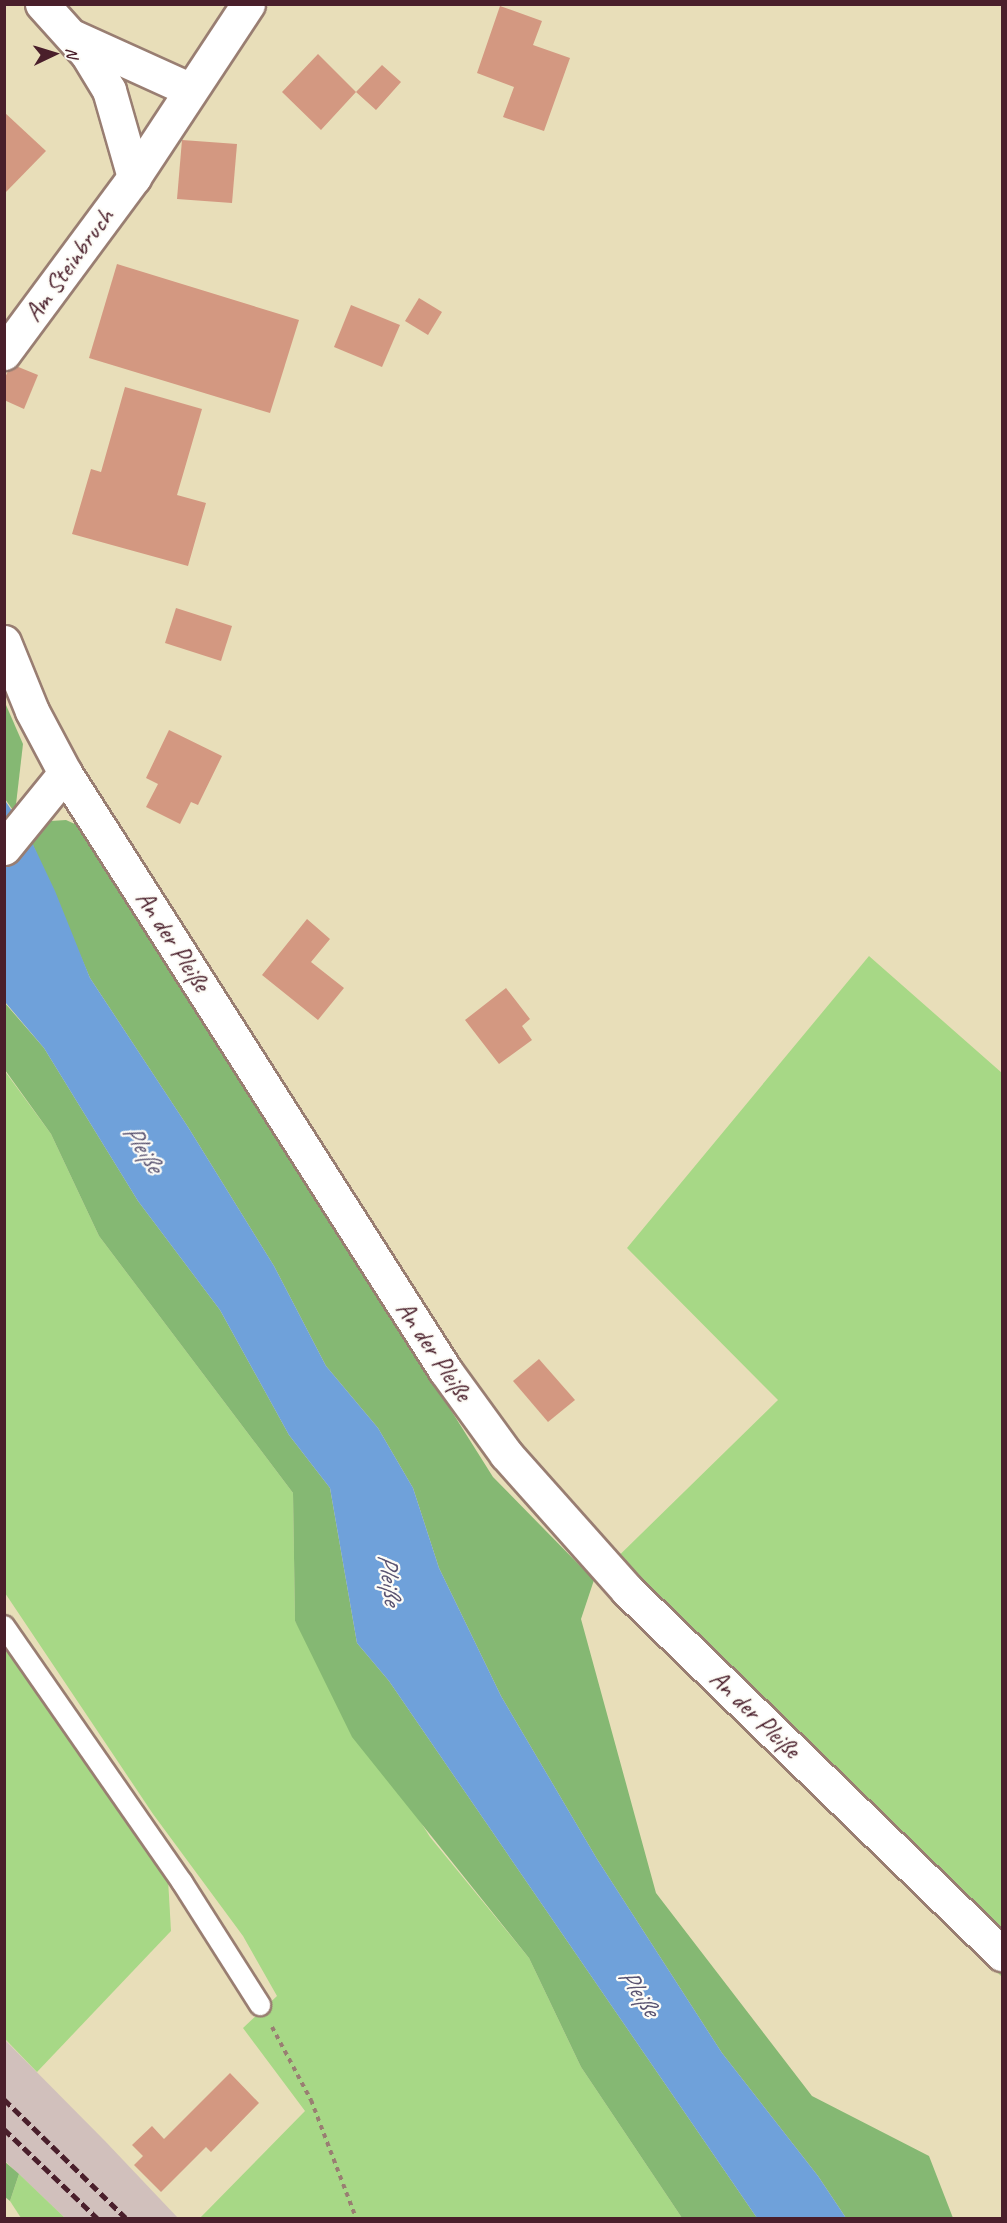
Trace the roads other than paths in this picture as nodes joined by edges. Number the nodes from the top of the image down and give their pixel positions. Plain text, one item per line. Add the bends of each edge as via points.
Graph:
1 (42, 4) edge
2 (248, 4) edge
3 (67, 34) junction
4 (191, 90) junction
5 (134, 177) junction
6 (4, 353) edge
7 (4, 642) edge
8 (65, 772) junction
9 (4, 848) edge
10 (4, 1626) edge
11 (1002, 1954) edge
12 (260, 2005) road end

1 - 3 street
2 - 4 street, Am Steinbruch
3 - 4 street
3 - 5 street via 87,54 109,90
4 - 5 street, Am Steinbruch
5 - 6 street, Am Steinbruch
7 - 8 street, An der Pleiße via 36,720
8 - 9 street
8 - 11 street, An der Pleiße via 433,1351 506,1454 627,1590
10 - 12 lane via 182,1882

